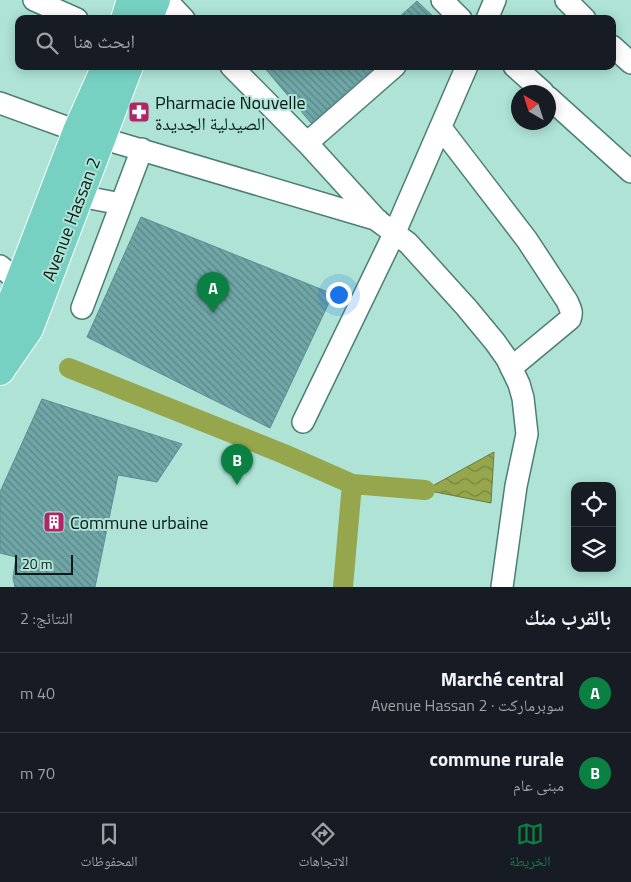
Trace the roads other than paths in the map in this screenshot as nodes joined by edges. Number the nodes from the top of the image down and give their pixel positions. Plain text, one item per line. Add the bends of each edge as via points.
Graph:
1 (34, 0) edge
2 (131, 0) edge
3 (156, 0) edge
4 (166, 0) edge
5 (495, 0) edge
6 (566, 0) edge
7 (68, 15) edge
8 (126, 15) edge
9 (150, 15) edge
10 (180, 15) edge
11 (489, 15) edge
12 (581, 15) edge
13 (616, 50) edge
14 (631, 63) edge
15 (105, 70) edge
16 (128, 70) edge
17 (235, 70) edge
18 (390, 70) edge
19 (464, 70) edge
20 (518, 70) edge
21 (535, 85) edge
22 (0, 103) edge
23 (556, 104) edge
24 (441, 128) junction
25 (89, 134) junction
26 (307, 143) junction
27 (142, 149) junction
28 (631, 172) edge
29 (80, 196) junction
30 (121, 204) junction
31 (386, 226) junction
32 (10, 274) edge
33 (82, 308) dead end
34 (511, 368) junction
35 (1, 369) edge
36 (303, 422) dead end
37 (502, 587) edge

1 - 7 street
2 - 8 main road
3 - 9 main road
4 - 10 street
5 - 11 street
6 - 12 street
13 - 14 street
15 - 25 main road, Avenue Hassan 2
16 - 25 main road, Avenue Hassan 2
17 - 26 street
18 - 26 street
19 - 24 street
20 - 21 street
22 - 25 street
23 - 28 street
24 - 31 street
24 - 34 street via 527,240 572,314
25 - 27 street
25 - 29 main road, Avenue Hassan 2
25 - 32 main road, Avenue Hassan 2
26 - 31 street
27 - 30 street
27 - 31 street
29 - 30 street
29 - 35 main road, Avenue Hassan 2 via 29,329
30 - 33 street
31 - 34 street via 408,243 466,307 495,342
31 - 36 street
32 - 35 main road, Avenue Hassan 2
34 - 37 street via 523,398 527,434

